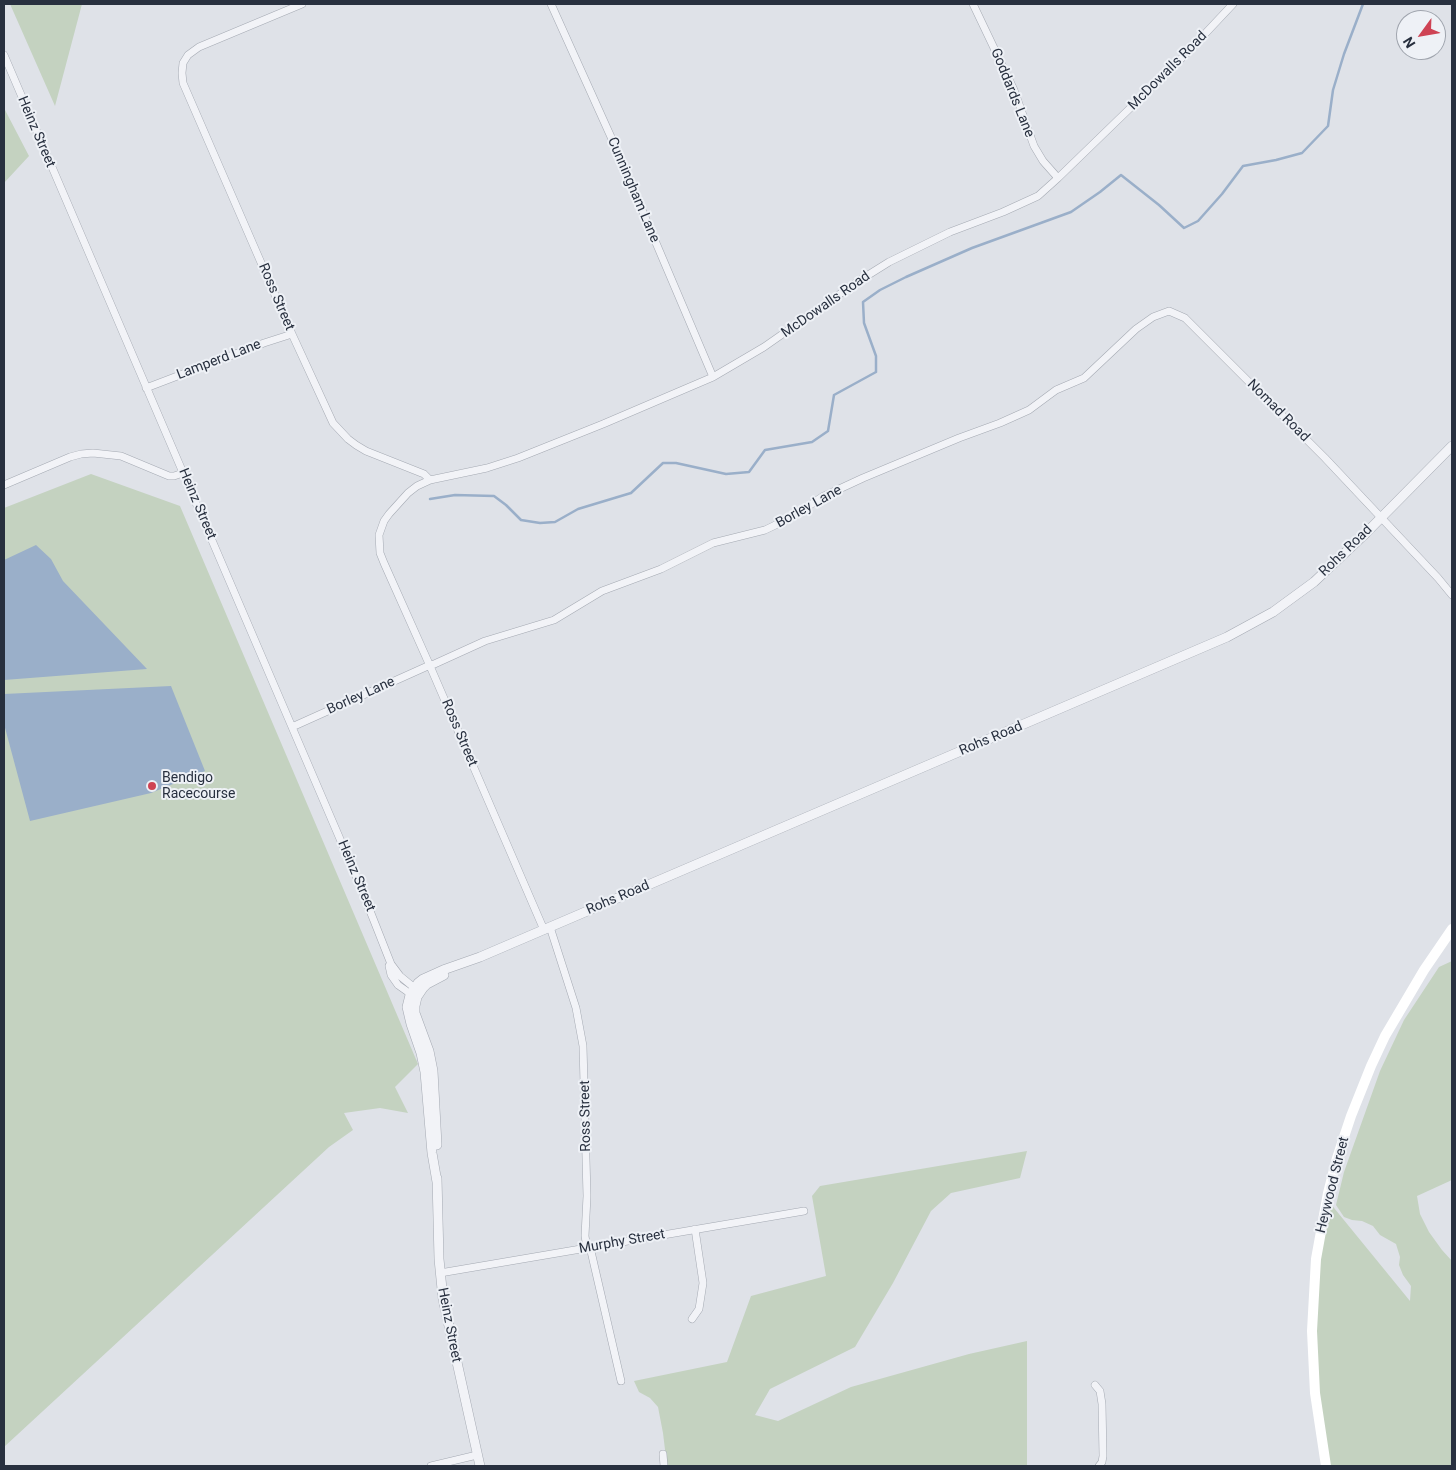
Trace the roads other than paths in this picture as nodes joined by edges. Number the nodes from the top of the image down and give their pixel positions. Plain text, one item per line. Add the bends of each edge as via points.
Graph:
1 (302, 4) edge
2 (551, 4) edge
3 (972, 4) edge
4 (1233, 4) edge
5 (4, 56) edge
6 (1058, 178) junction
7 (1169, 311) joint
8 (292, 334) junction
9 (713, 377) junction
10 (146, 388) junction
11 (1452, 446) edge
12 (184, 473) junction
13 (430, 480) junction
14 (4, 485) edge
15 (1381, 517) junction
16 (379, 535) joint
17 (1452, 595) edge
18 (430, 666) junction
19 (292, 726) junction
20 (547, 929) junction
21 (1452, 929) edge
22 (415, 993) junction
23 (804, 1211) dead end
24 (695, 1229) junction
25 (588, 1248) junction
26 (440, 1273) junction
27 (692, 1319) dead end
28 (621, 1381) dead end
29 (1095, 1385) dead end
30 (663, 1454) dead end
31 (477, 1455) junction
32 (431, 1466) edge
33 (480, 1466) edge
34 (664, 1466) edge
35 (1100, 1466) edge
36 (1326, 1466) edge

1 - 8 street, Ross Street via 199,47 188,55 182,73 183,83
2 - 9 street, Cunningham Lane
3 - 6 street, Goddards Lane via 1009,79 1034,146
4 - 6 street, McDowalls Road
5 - 10 street, Heinz Street
6 - 9 street, McDowalls Road via 1029,201 950,232 889,262 764,347
7 - 15 street, Nomad Road via 1186,318
7 - 18 street, Borley Lane via 1136,330 1084,378 1056,390 1029,410 854,482 765,530 713,543 661,569 602,591 554,620 485,641
8 - 10 street, Lamperd Lane
8 - 13 street, Ross Street via 328,414 340,432 366,451 424,474
9 - 13 street, McDowalls Road via 518,458
10 - 12 street, Heinz Street
11 - 15 street, Rohs Road
12 - 14 street via 169,476 121,456 93,453 70,457
12 - 19 street, Heinz Street
13 - 16 street, McDowalls Road via 401,500 384,521
15 - 17 street
15 - 20 street, Rohs Road via 1314,582 1273,612 1227,637
16 - 18 street, Ross Street via 384,564
18 - 19 street, Borley Lane
18 - 20 street, Ross Street
19 - 22 street, Heinz Street via 387,954 395,970
20 - 22 street, Rohs Road via 428,976
20 - 25 street, Ross Street via 576,1008 584,1046 585,1236
21 - 36 main road, Heywood Street via 1385,1036 1346,1129 1328,1193 1316,1259 1312,1332 1315,1393
22 - 26 street, Heinz Street via 408,1001 408,1015 423,1060 432,1105
23 - 24 street, Murphy Street
24 - 25 street, Murphy Street
24 - 27 street via 703,1284 699,1309
25 - 26 street, Murphy Street
25 - 28 street, Ross Street
26 - 31 street, Heinz Street via 448,1326
29 - 35 street via 1100,1391 1102,1404 1103,1456
30 - 34 street
31 - 32 street
31 - 33 street, Heinz Street

